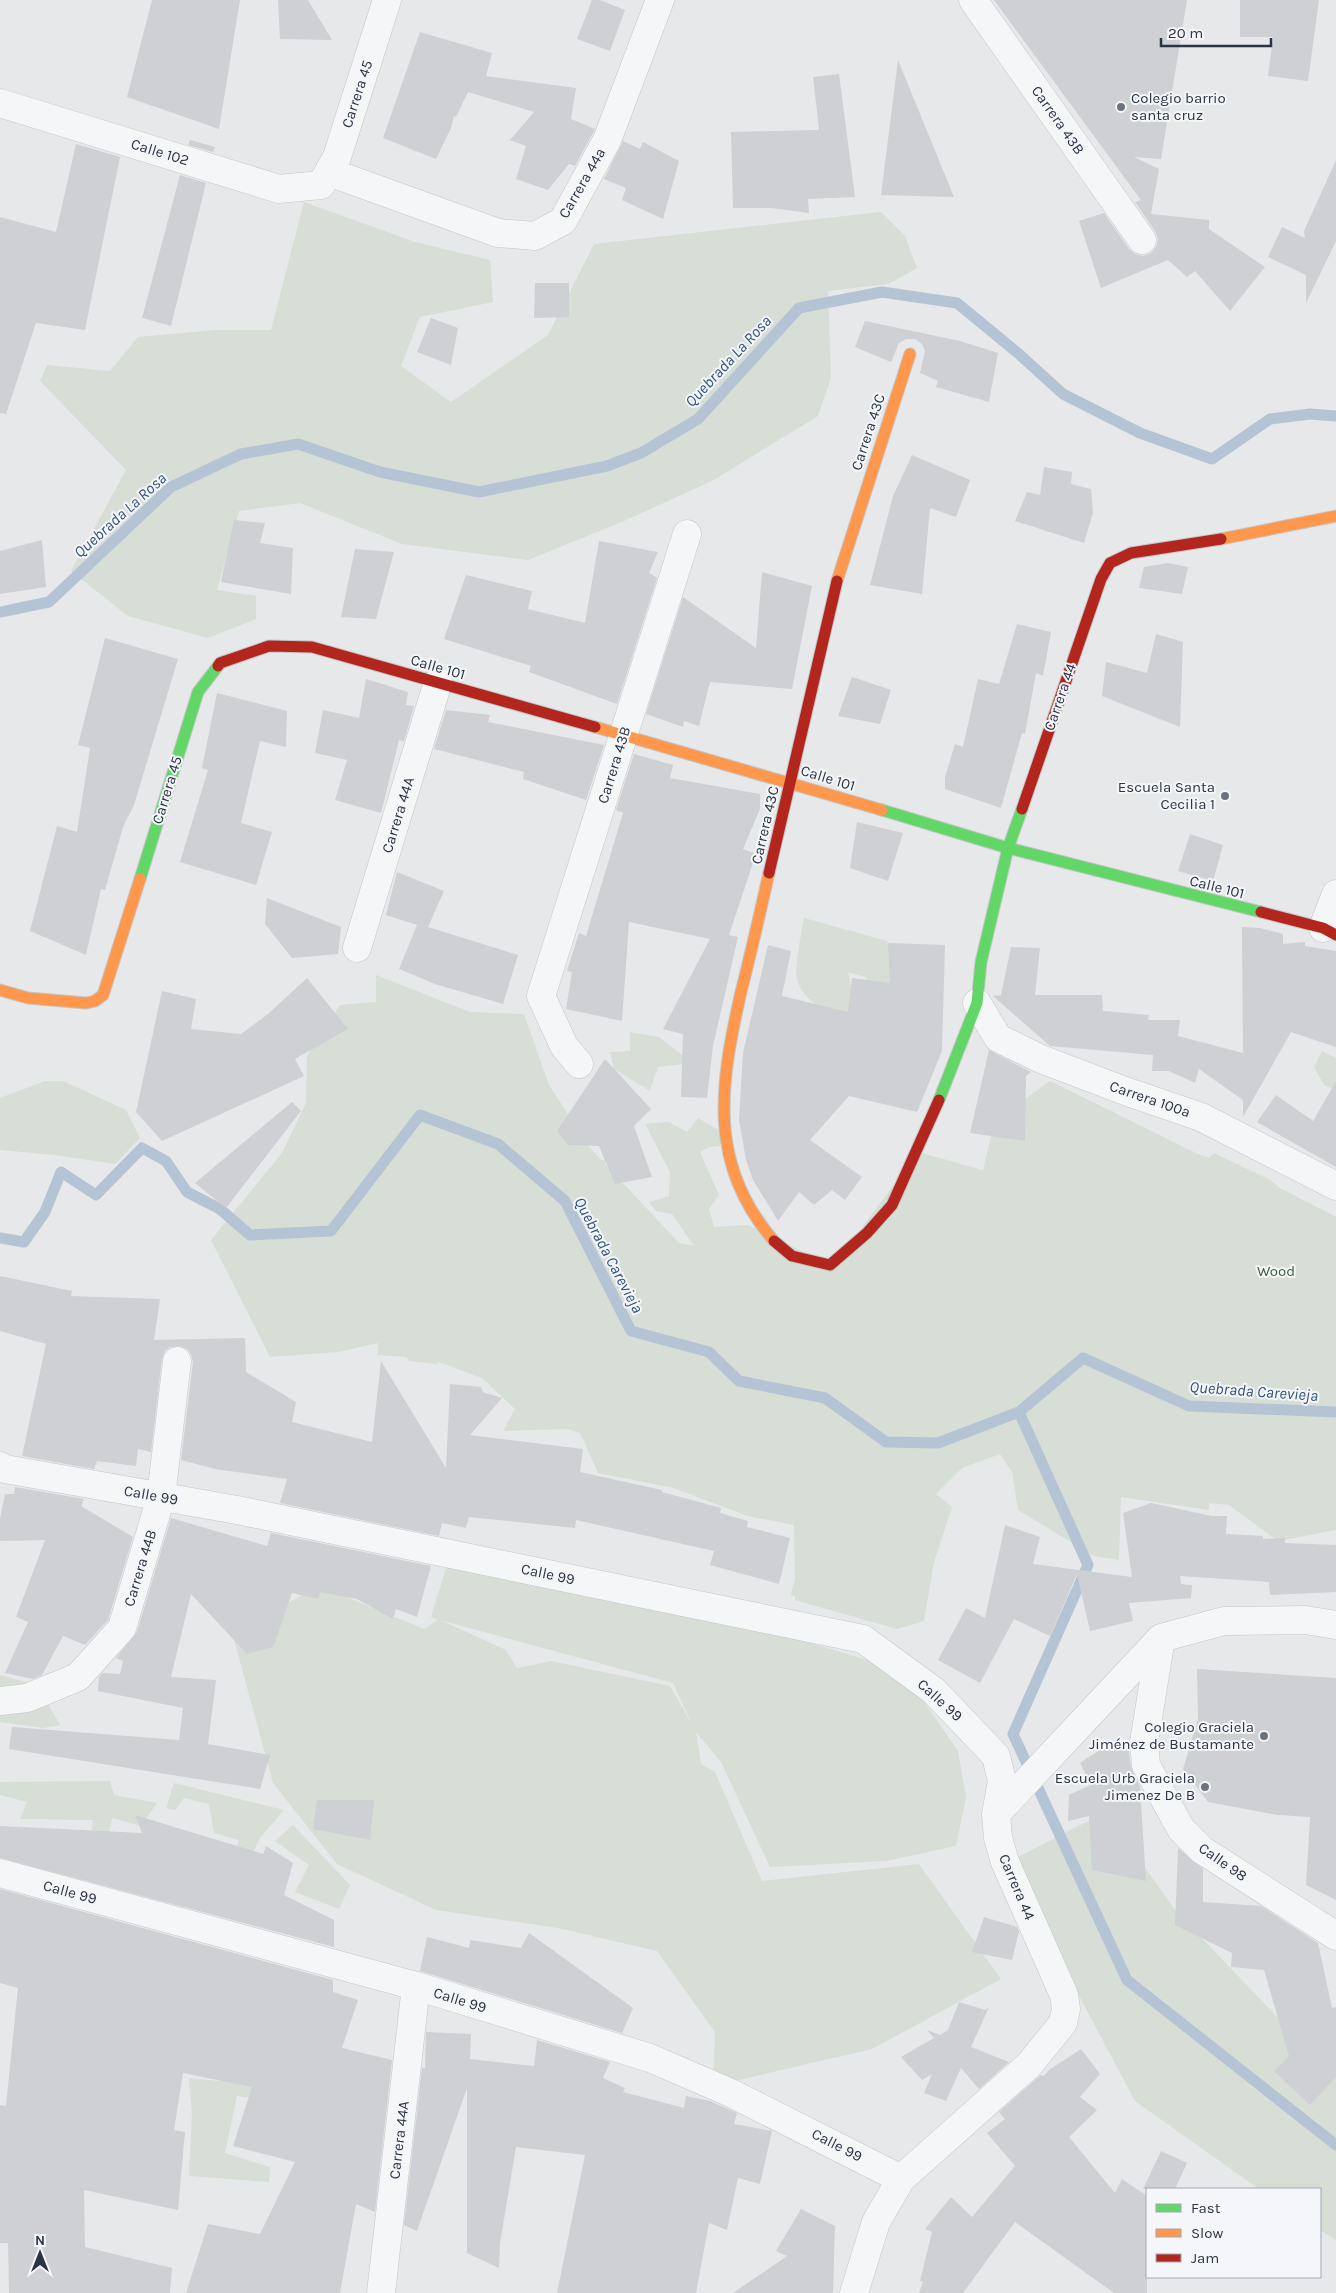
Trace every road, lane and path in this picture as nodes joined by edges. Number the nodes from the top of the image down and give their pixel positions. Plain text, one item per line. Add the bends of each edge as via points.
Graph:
1 (387, 0) edge
2 (660, 0) edge
3 (973, 0) edge
4 (0, 103) edge
5 (325, 179) junction
6 (1142, 240) dead end
7 (910, 354) dead end
8 (1336, 516) edge
9 (687, 534) dead end
10 (312, 647) joint
11 (438, 682) junction
12 (623, 735) junction
13 (791, 782) junction
14 (1008, 848) junction
15 (1336, 894) edge
16 (1329, 932) edge
17 (357, 948) dead end
18 (0, 990) edge
19 (977, 1003) junction
20 (579, 1064) dead end
21 (1336, 1186) edge
22 (828, 1264) joint
23 (177, 1361) dead end
24 (0, 1466) edge
25 (162, 1497) junction
26 (1336, 1625) edge
27 (1160, 1638) junction
28 (0, 1701) edge
29 (996, 1814) junction
30 (0, 1873) edge
31 (1336, 1936) edge
32 (416, 1986) junction
33 (901, 2179) junction
34 (381, 2293) edge
35 (854, 2293) edge

1 - 5 street, Carrera 45 via 337,157
2 - 5 street, Carrera 44a via 607,140 563,221 535,236 498,233
3 - 6 street, Carrera 43B
4 - 5 street, Calle 102 via 279,189
7 - 13 street, Carrera 43C via 837,580
8 - 14 street, Carrera 44 via 1244,536 1131,553 1110,563 1101,578
9 - 12 street, Carrera 43B
10 - 11 street, Calle 101
10 - 18 street, Carrera 45 via 269,646 220,663 198,692 103,996 86,1003 28,998
11 - 12 street, Calle 101
11 - 17 street, Carrera 44A
12 - 13 street, Calle 101
12 - 20 street, Carrera 43B via 541,996 564,1046
13 - 14 street, Calle 101
13 - 22 street, Carrera 43C via 728,1050 722,1087 724,1139 734,1180 746,1207 772,1239 792,1256
14 - 16 street, Calle 101
14 - 19 street, Carrera 44 via 980,962
15 - 16 street
19 - 21 street, Carrera 100a via 998,1038 1125,1092 1201,1117
19 - 22 street, Carrera 44 via 920,1146 892,1205 868,1233
23 - 25 street, Carrera 44B
24 - 25 street, Calle 99
25 - 28 street, Carrera 44B via 122,1628 78,1677 27,1698
25 - 29 street, Calle 99 via 863,1639 934,1691 996,1756 1002,1781
26 - 27 street via 1305,1620 1224,1621
27 - 29 street
27 - 31 street, Calle 98 via 1144,1742 1145,1757 1146,1765 1181,1829 1202,1850
29 - 33 street, Carrera 44 via 1005,1862 1064,1994 1063,2023 1029,2065
30 - 32 street, Calle 99
32 - 33 street, Calle 99 via 650,2058 739,2097
32 - 34 street, Carrera 44A
33 - 35 street, Carrera 44 via 876,2222

